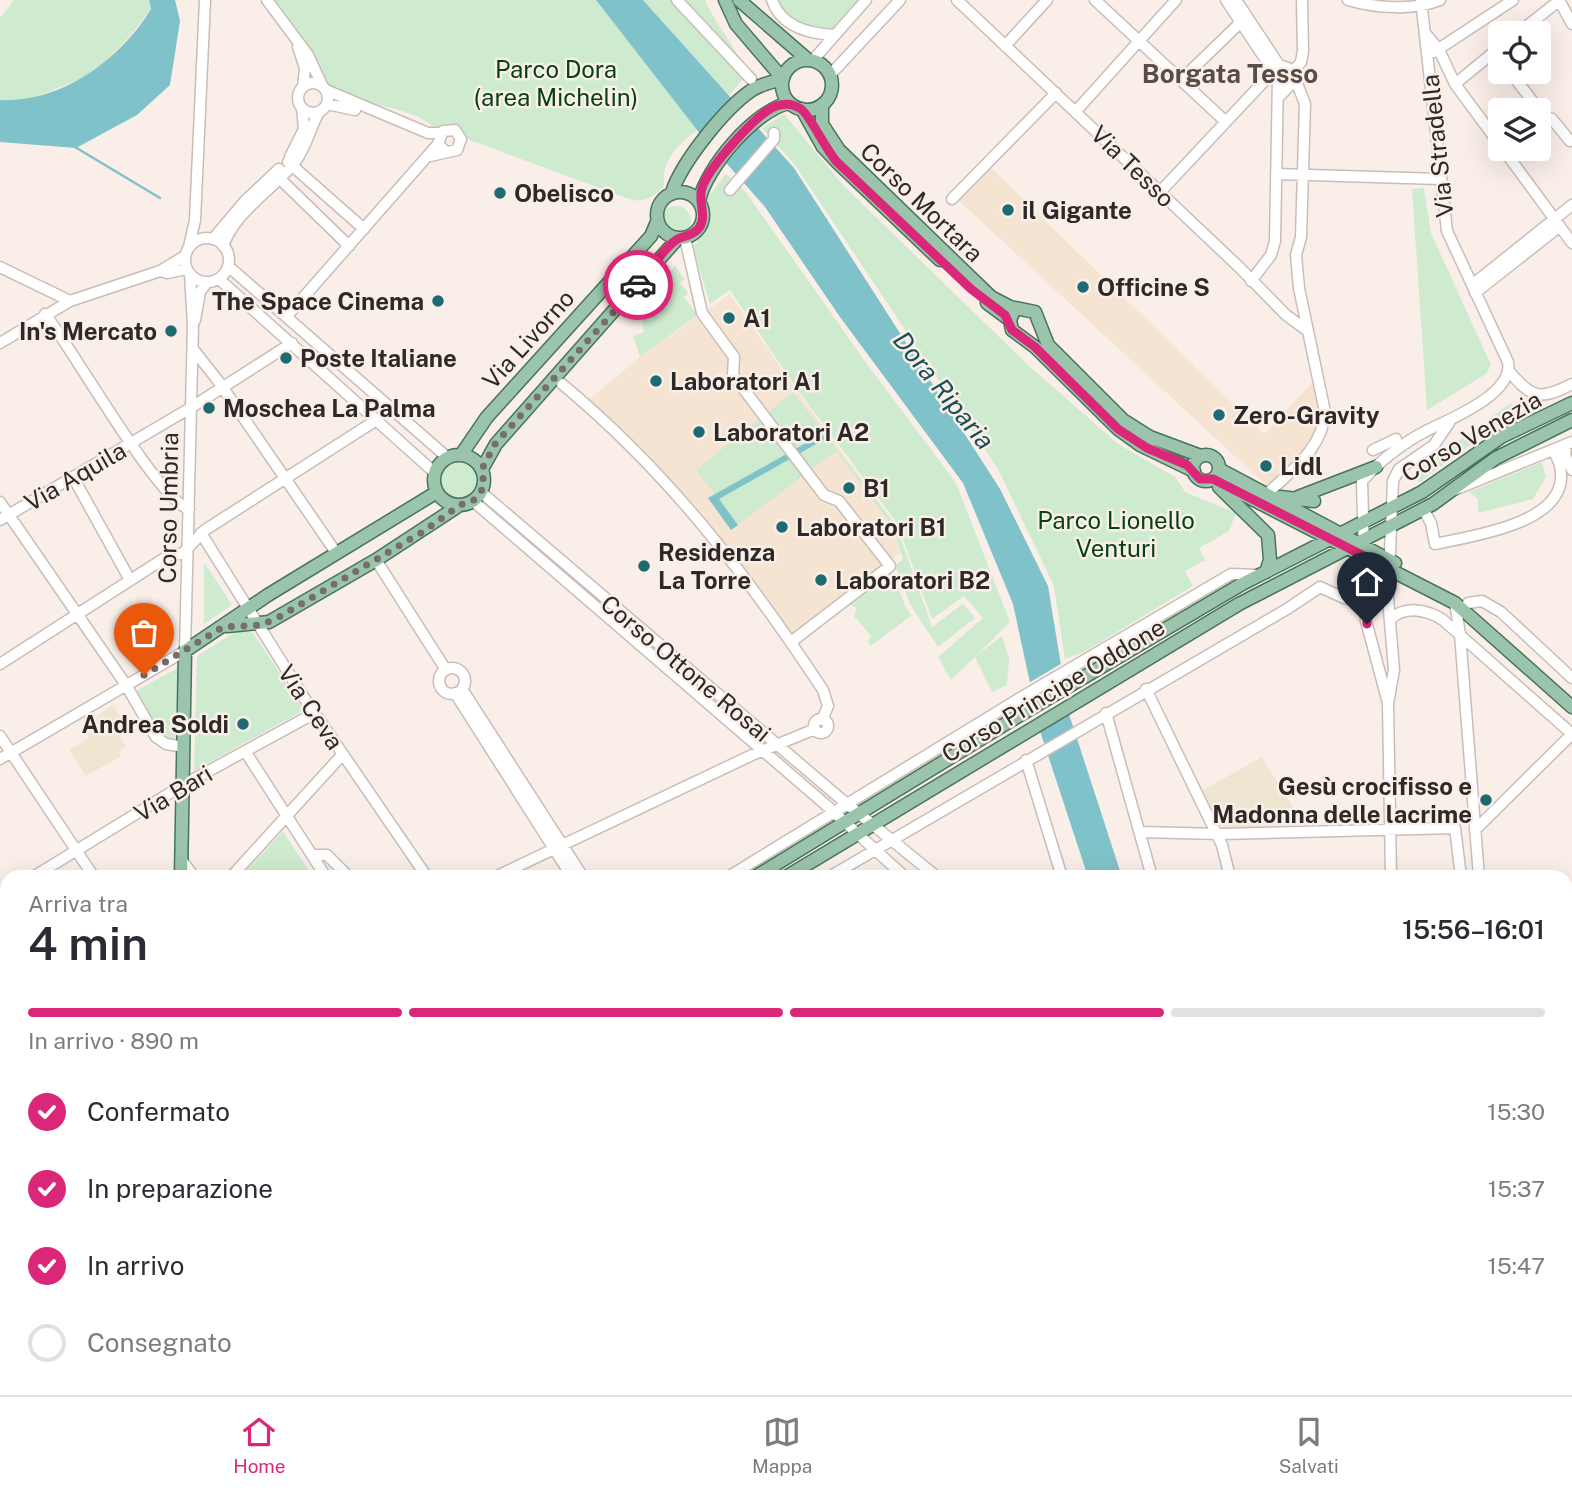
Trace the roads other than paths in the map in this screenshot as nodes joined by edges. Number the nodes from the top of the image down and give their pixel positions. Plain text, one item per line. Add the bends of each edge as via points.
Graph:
1 (205, 0) edge
2 (267, 0) edge
3 (677, 0) edge
4 (692, 0) edge
5 (716, 0) edge
6 (725, 0) edge
7 (739, 0) edge
8 (747, 0) edge
9 (772, 0) edge
10 (866, 0) edge
11 (900, 0) edge
12 (957, 0) edge
13 (1047, 0) edge
14 (1095, 0) edge
15 (1176, 0) edge
16 (1226, 0) edge
17 (1236, 0) edge
18 (1302, 0) edge
19 (1348, 0) edge
20 (1440, 0) edge
21 (1513, 0) edge
22 (1560, 0) edge
23 (1421, 3) edge
24 (689, 12) junction
25 (755, 14) junction
26 (1533, 21) edge
27 (1241, 22) junction
28 (1572, 24) edge
29 (1424, 33) junction
30 (835, 35) junction
31 (294, 38) junction
32 (1139, 39) junction
33 (1004, 46) junction
34 (1439, 50) junction
35 (1427, 54) junction
36 (810, 59) junction
37 (1488, 59) edge
38 (831, 74) junction
39 (1285, 75) junction
40 (783, 79) junction
41 (1181, 80) junction
42 (756, 82) junction
43 (1455, 84) junction
44 (1519, 84) edge
45 (303, 87) junction
46 (324, 88) junction
47 (1056, 93) junction
48 (789, 103) junction
49 (822, 107) junction
50 (302, 108) junction
51 (323, 108) junction
52 (802, 109) junction
53 (1076, 111) junction
54 (1226, 122) junction
55 (1488, 129) edge
56 (774, 134) dead end
57 (1570, 141) dead end
58 (441, 143) junction
59 (1511, 161) edge
60 (290, 163) junction
61 (1276, 174) junction
62 (1303, 175) junction
63 (277, 176) junction
64 (1440, 178) junction
65 (730, 190) dead end
66 (672, 192) junction
67 (1160, 192) junction
68 (952, 199) dead end
69 (699, 201) junction
70 (1572, 205) edge
71 (195, 220) junction
72 (657, 222) junction
73 (1557, 223) junction
74 (364, 229) junction
75 (1276, 236) junction
76 (681, 238) junction
77 (211, 239) junction
78 (1572, 243) edge
79 (223, 246) junction
80 (349, 246) junction
81 (187, 252) junction
82 (1296, 258) junction
83 (228, 266) junction
84 (0, 267) edge
85 (160, 271) junction
86 (188, 272) junction
87 (219, 279) junction
88 (1251, 281) junction
89 (207, 282) junction
90 (1473, 289) junction
91 (70, 301) junction
92 (1018, 309) junction
93 (45, 314) junction
94 (287, 316) junction
95 (1010, 320) junction
96 (193, 326) junction
97 (1039, 327) junction
98 (1308, 331) junction
99 (1024, 338) junction
100 (292, 343) junction
101 (0, 344) edge
102 (193, 349) junction
103 (1509, 371) junction
104 (562, 384) dead end
105 (1572, 384) edge
106 (222, 387) junction
107 (1530, 392) joint
108 (1572, 403) edge
109 (191, 407) junction
110 (378, 419) junction
111 (1572, 420) edge
112 (1451, 421) junction
113 (1396, 439) dead end
114 (131, 443) junction
115 (1569, 443) edge
116 (1373, 450) dead end
117 (1552, 450) junction
118 (461, 455) junction
119 (447, 458) junction
120 (1376, 467) junction
121 (482, 469) junction
122 (1211, 469) junction
123 (1572, 470) edge
124 (435, 472) junction
125 (73, 477) junction
126 (285, 478) junction
127 (1567, 479) edge
128 (1448, 491) junction
129 (437, 492) junction
130 (1268, 493) junction
131 (477, 497) junction
132 (1293, 499) junction
133 (1314, 501) dead end
134 (0, 502) edge
135 (460, 505) junction
136 (1392, 506) junction
137 (189, 509) junction
138 (1423, 509) junction
139 (4, 517) edge
140 (1362, 520) junction
141 (1391, 525) junction
142 (201, 533) junction
143 (1334, 535) junction
144 (1359, 546) junction
145 (188, 548) junction
146 (337, 554) junction
147 (376, 560) junction
148 (1389, 564) junction
149 (1262, 573) junction
150 (130, 580) junction
151 (1366, 602) junction
152 (1461, 603) junction
153 (246, 610) junction
154 (78, 614) junction
155 (1391, 619) junction
156 (257, 625) junction
157 (223, 627) junction
158 (1460, 634) junction
159 (791, 642) junction
160 (186, 651) junction
161 (0, 664) edge
162 (446, 670) junction
163 (1572, 678) edge
164 (126, 685) junction
165 (1146, 689) junction
166 (459, 691) junction
167 (1388, 703) junction
168 (1572, 707) edge
169 (315, 713) junction
170 (1106, 713) junction
171 (1572, 734) edge
172 (0, 736) edge
173 (777, 745) junction
174 (184, 747) junction
175 (763, 750) junction
176 (245, 751) junction
177 (11, 752) junction
178 (342, 755) junction
179 (0, 759) edge
180 (1026, 760) junction
181 (183, 785) junction
182 (847, 804) junction
183 (834, 812) junction
184 (859, 813) junction
185 (286, 818) junction
186 (845, 822) junction
187 (872, 824) junction
188 (1465, 830) junction
189 (1391, 831) junction
190 (1140, 832) junction
191 (1214, 833) junction
192 (856, 834) junction
193 (893, 839) junction
194 (558, 847) junction
195 (77, 850) junction
196 (874, 850) junction
197 (312, 855) junction
198 (181, 859) junction
199 (44, 870) edge
200 (90, 870) edge
201 (181, 870) edge
202 (189, 870) edge
203 (238, 870) edge
204 (322, 870) edge
205 (342, 870) edge
206 (422, 870) edge
207 (510, 870) edge
208 (569, 870) edge
209 (577, 870) edge
210 (739, 870) edge
211 (766, 870) edge
212 (797, 870) edge
213 (841, 870) edge
214 (897, 870) edge
215 (929, 870) edge
216 (1060, 870) edge
217 (1151, 870) edge
218 (1228, 870) edge
219 (1391, 870) edge
220 (1462, 870) edge
221 (1477, 870) edge

1 - 71 street, Corso Umbria
2 - 31 street
3 - 24 street
4 - 24 street
5 - 42 main road via 732,30 765,68
6 - 40 main road via 748,40
7 - 25 main road
8 - 25 main road
9 - 30 street via 795,26
10 - 30 street
11 - 38 street
12 - 33 street, Via Tesso
13 - 33 street
14 - 32 street
15 - 32 street
16 - 27 street
17 - 39 street
18 - 39 street via 1301,62
19 - 23 street via 1373,6
20 - 23 street
21 - 34 street
22 - 26 street
22 - 28 street
23 - 29 street, Via Stradella
24 - 42 street
25 - 36 main road
27 - 39 street
27 - 41 street
29 - 34 street
29 - 35 street, Via Stradella
30 - 36 street
31 - 45 street via 305,68
31 - 46 street
32 - 41 street
32 - 53 street
33 - 47 street, Via Tesso
34 - 35 street
34 - 43 street
35 - 64 street, Via Stradella
36 - 38 main road via 822,63
36 - 40 main road via 789,67
37 - 43 street
38 - 49 main road via 831,89
39 - 54 street
39 - 61 street via 1277,101
39 - 62 street via 1305,104
40 - 42 main road
40 - 48 main road
41 - 54 street
42 - 66 main road via 684,164
43 - 55 street
44 - 57 street
45 - 46 street via 310,83
45 - 50 street via 298,96
46 - 51 street
46 - 58 street via 428,133
47 - 53 street, Via Tesso
47 - 68 street, Corso Mortara
48 - 52 main road
48 - 69 main road via 760,116 716,165 704,182
49 - 52 main road
49 - 92 main road, Corso Mortara via 822,124 850,162 975,283 996,300
50 - 51 street via 313,113
50 - 60 street via 304,129
51 - 58 street via 346,106
51 - 60 street via 305,146
52 - 95 main road, Corso Mortara via 837,162
53 - 67 street, Via Tesso
54 - 67 street
56 - 65 street
58 - 74 street
59 - 73 street
60 - 63 street
60 - 74 street
61 - 62 street
61 - 75 street
62 - 64 street
62 - 82 street
63 - 77 street via 245,201
63 - 79 street via 237,222
63 - 80 street
64 - 90 street, Via Stradella via 1447,232
66 - 69 main road via 686,192
66 - 72 main road via 658,204
67 - 88 street, Via Tesso
69 - 76 main road via 702,221 696,232
70 - 73 street
71 - 77 street
71 - 81 street, Corso Umbria
72 - 76 main road via 666,234
72 - 118 main road, Via Livorno via 651,236 487,417
73 - 78 street
73 - 90 street
74 - 80 street
75 - 82 street via 1279,247
75 - 88 street via 1271,255
76 - 121 main road, Via Livorno via 495,444
76 - 159 street via 702,313 734,357 733,375 824,495 839,501 890,566
77 - 79 street
77 - 81 street via 200,240
79 - 83 street
80 - 94 street
81 - 85 street
81 - 86 street, Corso Umbria
82 - 98 street
83 - 87 street
83 - 94 street
84 - 91 street
85 - 86 street
85 - 91 street
86 - 89 street
86 - 96 street, Corso Umbria
87 - 89 street
87 - 100 street
88 - 98 street, Via Tesso
89 - 96 street, Corso Umbria via 200,292
90 - 103 street, Via Stradella
91 - 93 street via 54,303
92 - 95 main road
92 - 97 main road via 1035,312
93 - 101 street
93 - 114 street
94 - 119 street
95 - 99 main road via 1012,330
96 - 102 street, Corso Umbria
97 - 99 main road
97 - 122 main road via 1048,345 1123,420
98 - 130 street via 1325,424 1315,447
99 - 122 main road via 1125,435 1194,471 1195,462
100 - 106 street, Via Aquila
100 - 110 street
102 - 106 street
102 - 109 street, Corso Umbria
103 - 107 street, Via Stradella
103 - 112 street via 1499,389
104 - 159 street via 693,510
105 - 107 street, Corso Venezia via 1546,396
106 - 109 street, Via Aquila
106 - 126 street
108 - 136 main road, Corso Venezia via 1501,438 1422,492
109 - 114 street, Via Aquila
109 - 137 street, Corso Umbria
110 - 124 street
110 - 126 street
111 - 128 main road, Corso Venezia via 1496,458
112 - 120 street via 1425,432
112 - 136 street via 1434,444 1397,471
113 - 116 street
114 - 125 street, Via Aquila
114 - 137 street via 175,502
115 - 117 street, Corso Venezia
115 - 123 street via 1565,455
117 - 127 street
117 - 128 street, Corso Venezia
118 - 119 main road
118 - 121 main road
119 - 124 main road
120 - 132 main road
120 - 140 street via 1362,481
121 - 131 main road via 485,480
122 - 130 main road
122 - 143 main road
122 - 149 main road via 1219,487 1264,527 1271,545
124 - 129 main road
125 - 139 street, Via Aquila
125 - 150 street
126 - 142 street
126 - 146 street
127 - 138 street via 1537,516 1435,544
128 - 138 main road, Corso Venezia
129 - 135 main road via 446,502
129 - 146 main road
130 - 132 main road
131 - 135 main road
131 - 173 street, Corso Ottone Rosai
131 - 175 street, Corso Ottone Rosai
132 - 133 main road
134 - 139 street
135 - 147 main road
136 - 140 main road, Corso Principe Oddone
136 - 141 street
137 - 145 street, Corso Umbria
138 - 141 main road, Corso Venezia
139 - 154 street
140 - 143 main road, Corso Principe Oddone
140 - 144 street
141 - 144 main road, Corso Venezia
141 - 148 street
142 - 145 street
142 - 153 street, Via Ceva
143 - 144 main road
143 - 149 main road, Corso Principe Oddone
144 - 148 main road
144 - 151 street
144 - 187 main road, Corso Principe Oddone via 1239,604
145 - 150 street
145 - 160 street, Corso Umbria
146 - 153 main road
147 - 156 main road via 279,617
147 - 162 street
148 - 152 main road
148 - 155 street
149 - 182 street, Corso Principe Oddone via 1231,574
149 - 184 main road, Corso Principe Oddone
150 - 154 street
151 - 165 street, Corso Principe Oddone via 1320,587
151 - 167 street via 1366,621
152 - 158 street
152 - 163 street via 1482,601 1501,612
152 - 168 main road
153 - 156 street, Via Ceva
153 - 157 main road
154 - 161 street
154 - 164 street
155 - 158 street via 1404,611 1434,614
155 - 167 street via 1394,670
156 - 157 main road
156 - 169 street, Via Ceva
157 - 160 main road
158 - 171 street
158 - 188 street
159 - 173 street via 828,706 819,724
160 - 164 street
160 - 174 main road, Corso Umbria
162 - 166 street via 462,672 465,683
162 - 166 street via 441,687 446,692
164 - 174 street via 156,737
164 - 177 street
165 - 170 street, Corso Principe Oddone
165 - 191 street
166 - 194 street
167 - 189 street
169 - 176 street, Via Bari
169 - 178 street, Via Ceva
170 - 180 street, Corso Principe Oddone
170 - 190 street
171 - 188 street
172 - 177 street
173 - 175 street
173 - 182 street, Corso Ottone Rosai
174 - 181 main road, Corso Umbria
175 - 183 street, Corso Ottone Rosai
175 - 194 street
176 - 181 street, Via Bari
176 - 185 street
177 - 179 street
177 - 195 street
178 - 185 street
178 - 206 street, Via Ceva
180 - 193 street, Corso Principe Oddone
180 - 216 street
181 - 195 street, Via Bari
181 - 198 main road, Corso Umbria
182 - 183 street, Corso Principe Oddone
182 - 184 street, Corso Ottone Rosai
183 - 186 street, Corso Ottone Rosai
183 - 210 street, Corso Principe Oddone
184 - 186 main road, Corso Principe Oddone
184 - 187 street, Corso Ottone Rosai
185 - 197 street
185 - 203 street
186 - 192 street, Corso Ottone Rosai
186 - 211 main road, Corso Principe Oddone
187 - 192 main road, Corso Principe Oddone
187 - 193 street, Corso Ottone Rosai
188 - 189 street
188 - 220 street
188 - 221 street
189 - 191 street
189 - 219 street
190 - 191 street
190 - 217 street
191 - 218 street
192 - 196 street, Corso Ottone Rosai
192 - 212 main road, Corso Principe Oddone
193 - 196 street, Corso Principe Oddone
193 - 215 street, Corso Ottone Rosai
194 - 207 street
194 - 208 street
194 - 209 street
195 - 199 street, Via Bari
195 - 200 street
196 - 213 street, Corso Principe Oddone
196 - 214 street, Corso Ottone Rosai
197 - 204 street
197 - 205 street via 327,855
198 - 201 main road, Corso Umbria
198 - 202 street

